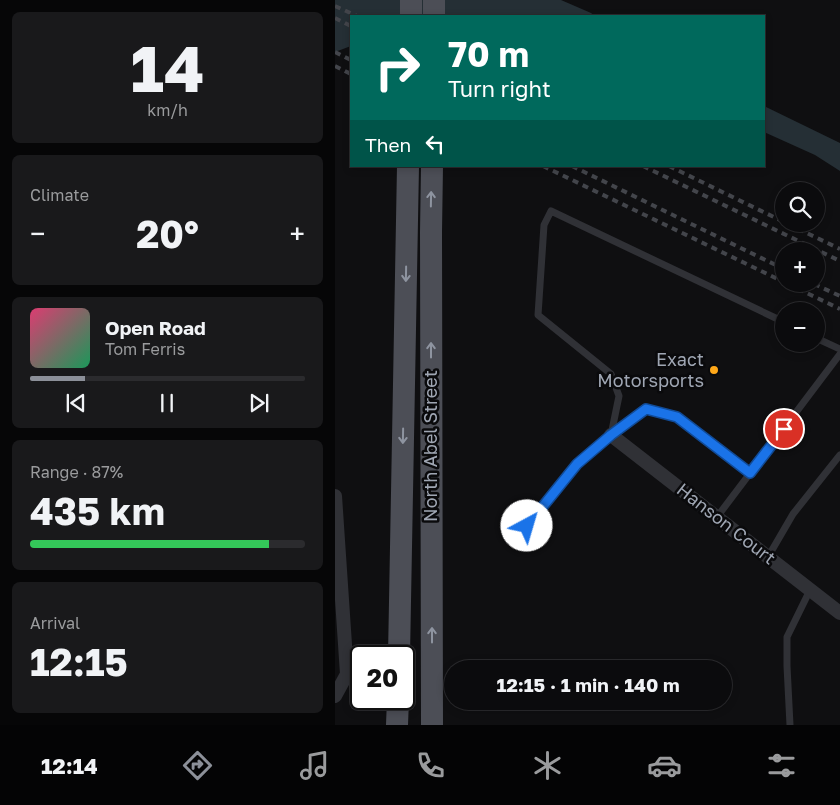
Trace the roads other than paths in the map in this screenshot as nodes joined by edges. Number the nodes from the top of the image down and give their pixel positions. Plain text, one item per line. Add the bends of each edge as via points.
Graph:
1 (411, 0) edge
2 (434, 0) edge
3 (411, 15) edge
4 (434, 15) edge
5 (408, 167) edge
6 (432, 167) edge
7 (775, 318) edge
8 (825, 342) edge
9 (840, 349) edge
10 (840, 354) edge
11 (611, 435) junction
12 (840, 455) edge
13 (750, 473) junction
14 (335, 496) edge
15 (717, 517) junction
16 (515, 541) dead end
17 (768, 557) junction
18 (810, 590) junction
19 (840, 613) edge
20 (399, 645) edge
21 (432, 684) junction
22 (335, 696) edge
23 (398, 710) edge
24 (397, 725) edge
25 (432, 725) edge
26 (448, 725) edge
27 (791, 725) edge

1 - 3 main road
2 - 4 main road
5 -> 20 main road, North Abel Street
21 -> 6 main road, North Abel Street
7 - 11 lane via 551,212 544,225 538,315 611,374 619,396
8 - 9 lane
10 - 13 lane
11 - 13 lane via 646,409 677,417
11 - 15 street, Hanson Court
11 - 16 lane via 577,464
12 - 17 lane via 793,514
13 - 15 lane
14 - 22 street via 347,674
15 - 17 street, Hanson Court
17 - 18 street, Hanson Court
18 - 19 street, Hanson Court
18 - 27 lane via 787,637
21 - 25 main road, North Abel Street
21 - 26 main road
23 - 24 main road

